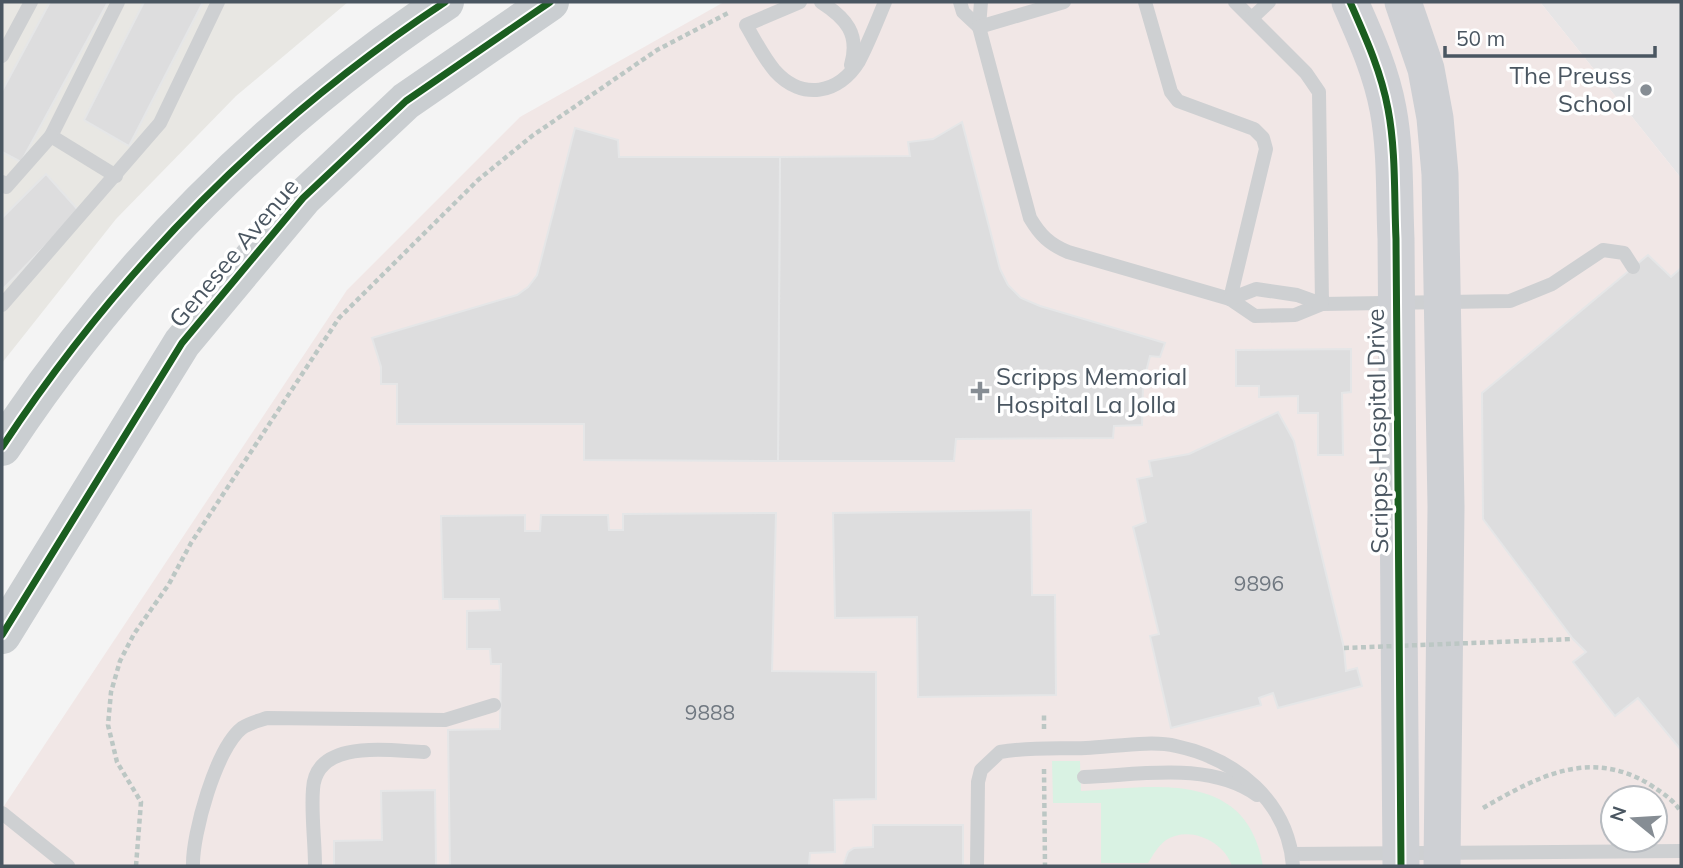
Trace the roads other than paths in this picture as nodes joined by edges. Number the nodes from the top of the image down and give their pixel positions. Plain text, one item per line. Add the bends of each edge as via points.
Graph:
1 (31, 2) edge
2 (118, 2) edge
3 (218, 2) edge
4 (445, 2) edge
5 (550, 2) edge
6 (800, 2) edge
7 (821, 2) edge
8 (885, 2) edge
9 (960, 2) edge
10 (981, 2) edge
11 (1064, 2) edge
12 (1145, 2) edge
13 (1235, 2) edge
14 (1269, 2) edge
15 (1350, 2) edge
16 (1402, 2) edge
17 (1252, 18) junction
18 (979, 27) junction
19 (2, 56) edge
20 (848, 76) junction
21 (51, 136) junction
22 (116, 176) junction
23 (3, 187) edge
24 (1633, 267) dead end
25 (1230, 299) junction
26 (1444, 300) junction
27 (1396, 301) junction
28 (1322, 304) junction
29 (2, 305) edge
30 (2, 447) edge
31 (2, 635) edge
32 (494, 705) dead end
33 (424, 752) dead end
34 (1084, 777) dead end
35 (1276, 809) junction
36 (2, 813) edge
37 (1599, 853) edge
38 (1401, 859) edge
39 (1443, 859) edge
40 (1293, 860) edge
41 (68, 866) edge
42 (193, 866) edge
43 (315, 866) edge
44 (977, 866) edge

1 - 19 lane
2 - 21 lane
3 - 22 lane via 160,123
4 - 30 main road, Genesee Avenue via 281,124 177,224 97,314
5 - 31 main road, Genesee Avenue via 406,101 303,198 181,343
6 - 20 lane via 746,25 765,57 787,82 804,90 822,91
7 - 20 lane via 849,25 855,38
8 - 20 lane
9 - 18 lane via 963,12
10 - 18 lane
11 - 18 lane
12 - 25 lane via 1171,92 1189,107 1254,129 1263,138 1266,149
13 - 17 lane
14 - 17 lane
15 - 27 street, Scripps Hospital Drive via 1375,62 1388,110
16 - 26 street via 1426,69 1435,118
17 - 28 lane via 1319,92
18 - 25 lane via 1030,218 1038,233 1068,252
21 - 22 lane
21 - 23 lane
22 - 29 lane
24 - 26 lane via 1624,253 1604,250 1552,284 1520,298
25 - 28 lane via 1256,289
25 - 28 lane via 1255,316 1295,315
26 - 27 lane
26 - 39 street
27 - 28 lane
27 - 38 street, Scripps Hospital Drive
32 - 42 lane via 445,720 267,718 253,722 239,730 211,783 198,825
33 - 43 lane via 350,751 333,757 313,786
34 - 35 lane via 1216,776 1245,787
35 - 40 lane
35 - 44 lane via 1249,778 1214,757 1174,745 1000,752 981,770 978,782
36 - 41 lane
37 - 39 lane
38 - 39 lane
38 - 40 lane

